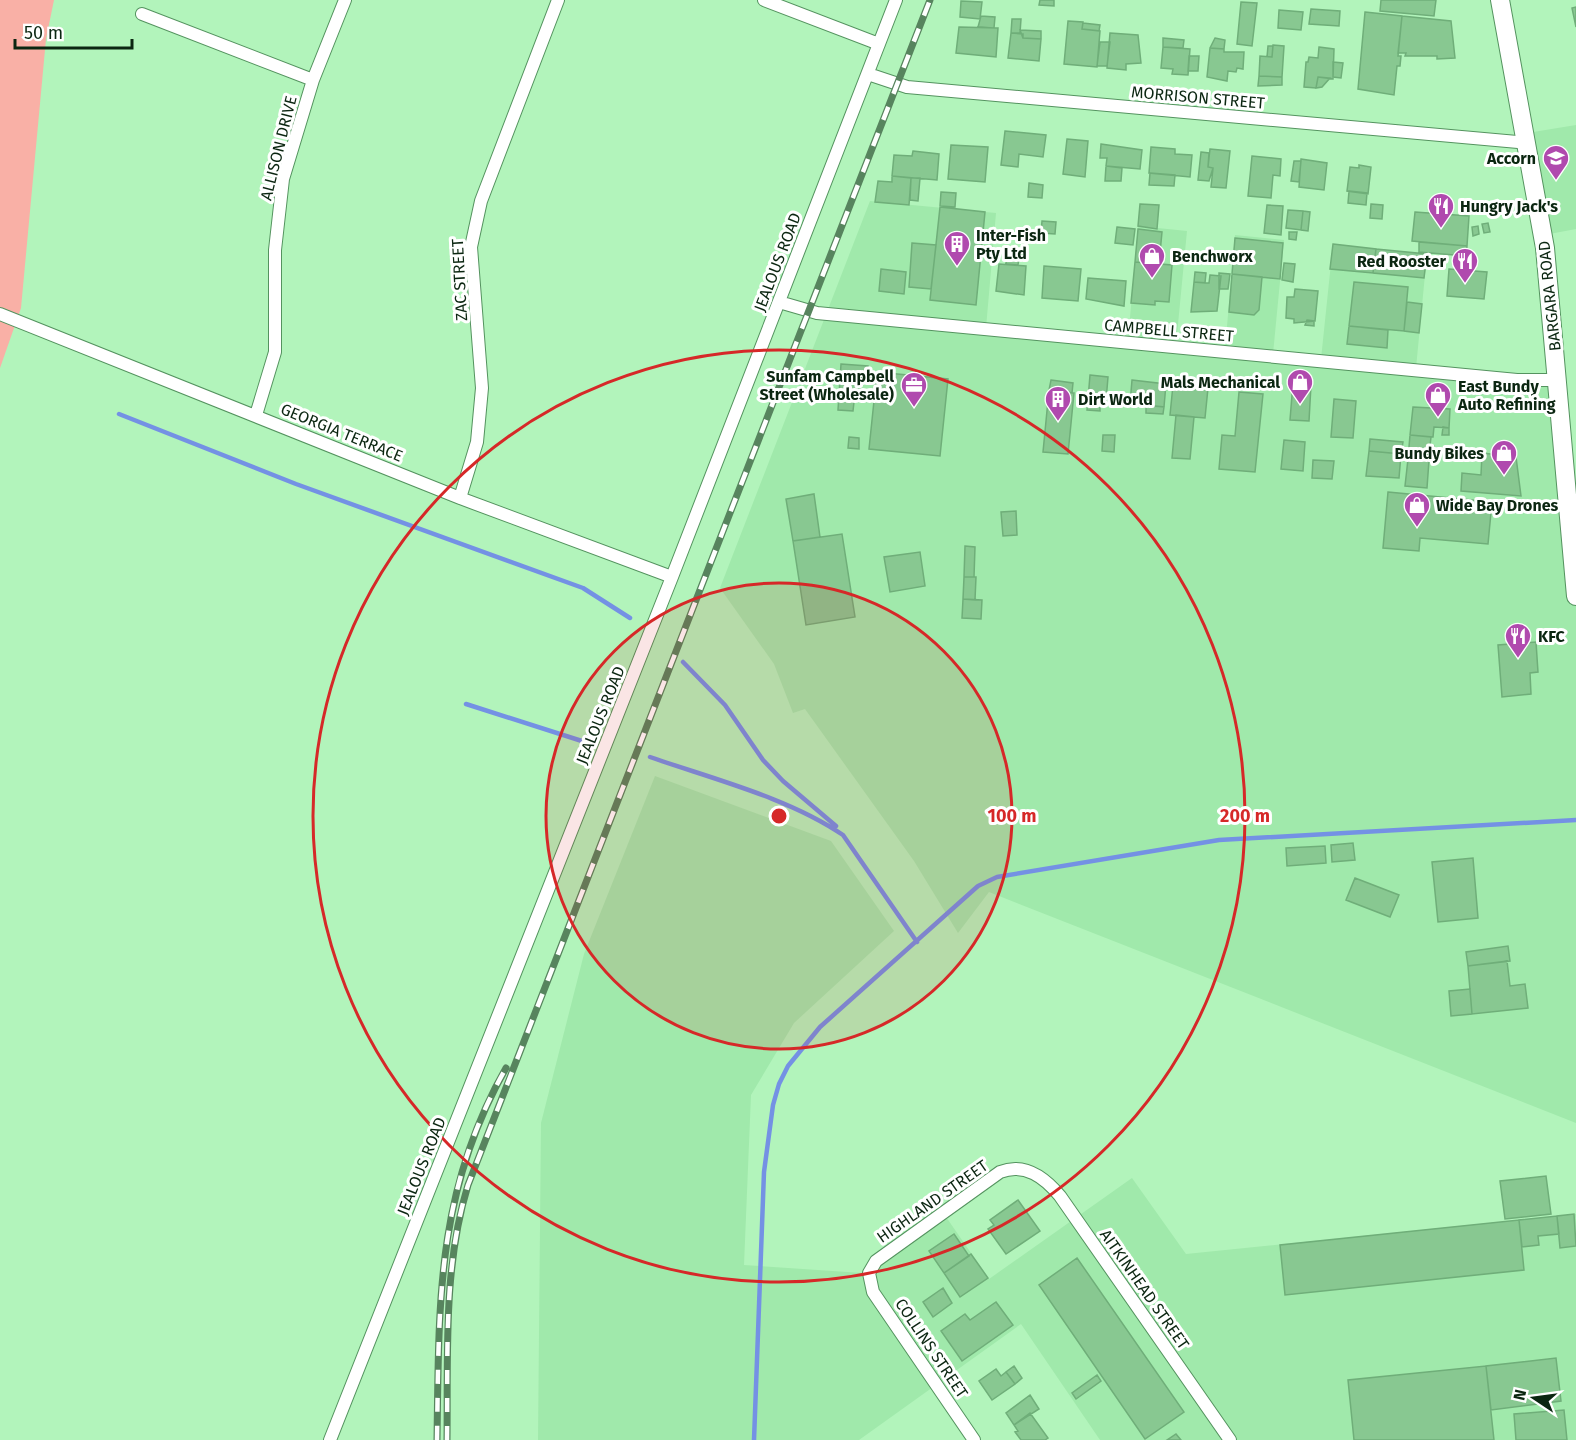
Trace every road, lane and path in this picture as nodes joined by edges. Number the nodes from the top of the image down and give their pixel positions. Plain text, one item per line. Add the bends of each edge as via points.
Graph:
1 (345, 0) edge
2 (558, 0) edge
3 (764, 0) edge
4 (896, 0) edge
5 (1500, 0) edge
6 (142, 14) dead end
7 (879, 44) junction
8 (868, 74) junction
9 (313, 80) junction
10 (1528, 143) junction
11 (779, 302) junction
12 (0, 314) edge
13 (1558, 380) junction
14 (256, 415) junction
15 (460, 498) junction
16 (672, 578) junction
17 (1576, 596) edge
18 (1022, 1170) joint
19 (869, 1273) joint
20 (330, 1440) edge
21 (974, 1440) edge
22 (1230, 1440) edge

1 - 9 street, ALLISON DRIVE
2 - 15 street, ZAC STREET via 480,201 473,229 482,388 477,442
3 - 7 street
4 - 7 street, JEALOUS ROAD
5 - 10 main road, BARGARA ROAD
6 - 9 street
7 - 8 street, JEALOUS ROAD
8 - 10 street, MORRISON STREET via 907,87
8 - 11 street, JEALOUS ROAD
9 - 14 street, ALLISON DRIVE via 283,179 275,250 276,343
10 - 13 main road, BARGARA ROAD via 1545,248
11 - 13 street, CAMPBELL STREET via 817,313 1517,380
11 - 16 street, JEALOUS ROAD
12 - 14 street, GEORGIA TERRACE
13 - 17 main road, BARGARA ROAD
14 - 15 street, GEORGIA TERRACE
15 - 16 street, GEORGIA TERRACE
16 - 20 street, JEALOUS ROAD
18 - 19 street, HIGHLAND STREET via 1000,1172 876,1262
18 - 22 street, AITKINHEAD STREET via 1041,1177 1060,1196
19 - 21 street, COLLINS STREET via 873,1292

